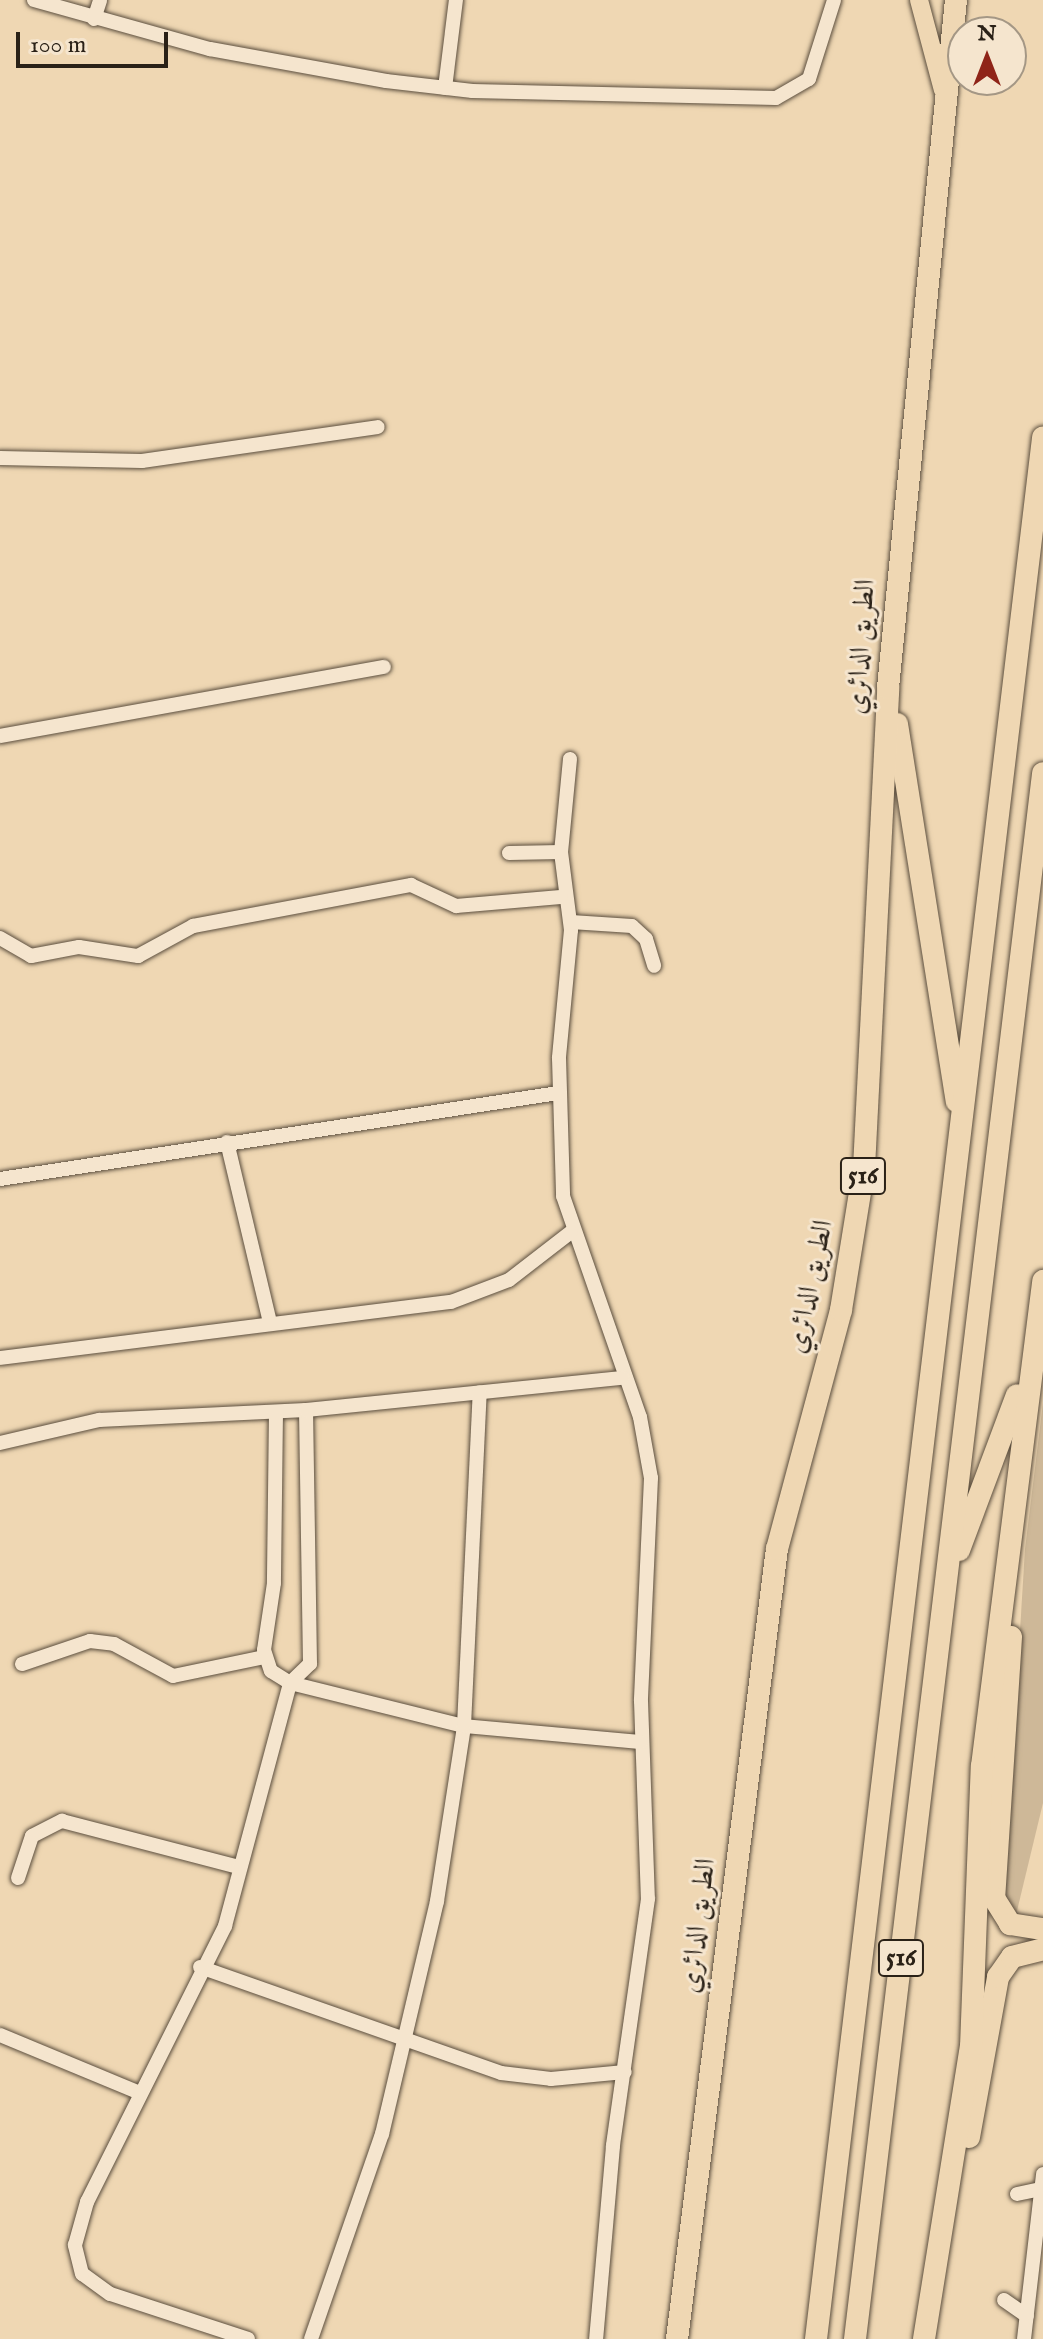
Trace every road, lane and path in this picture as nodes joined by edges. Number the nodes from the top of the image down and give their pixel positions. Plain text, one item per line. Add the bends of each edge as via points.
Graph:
1 (34, 0) edge
2 (100, 0) edge
3 (456, 0) edge
4 (834, 0) edge
5 (919, 0) edge
6 (956, 0) edge
7 (94, 19) junction
8 (445, 88) junction
9 (943, 93) junction
10 (378, 427) dead end
11 (1043, 438) edge
12 (0, 458) edge
13 (384, 667) dead end
14 (888, 688) junction
15 (0, 736) edge
16 (570, 759) dead end
17 (1043, 773) edge
18 (561, 852) junction
19 (509, 853) dead end
20 (561, 897) junction
21 (571, 922) junction
22 (0, 938) edge
23 (654, 966) dead end
24 (558, 1093) junction
25 (227, 1142) junction
26 (962, 1143) junction
27 (0, 1179) edge
28 (571, 1232) junction
29 (1043, 1281) edge
30 (270, 1323) junction
31 (1031, 1356) junction
32 (0, 1358) edge
33 (622, 1378) junction
34 (480, 1392) junction
35 (306, 1410) junction
36 (276, 1412) junction
37 (0, 1443) edge
38 (947, 1577) junction
39 (1004, 1585) junction
40 (265, 1657) junction
41 (22, 1664) dead end
42 (290, 1683) junction
43 (464, 1726) junction
44 (641, 1742) junction
45 (238, 1867) junction
46 (18, 1878) dead end
47 (1043, 1928) edge
48 (1043, 1949) edge
49 (200, 1967) junction
50 (0, 2035) edge
51 (405, 2043) junction
52 (625, 2072) junction
53 (140, 2093) junction
54 (952, 2170) junction
55 (1043, 2174) edge
56 (1041, 2189) junction
57 (1017, 2194) dead end
58 (1004, 2300) dead end
59 (1027, 2316) junction
60 (248, 2339) edge
61 (311, 2339) edge
62 (596, 2339) edge
63 (677, 2339) edge
64 (816, 2339) edge
65 (855, 2339) edge
66 (924, 2339) edge
67 (1024, 2339) edge

1 - 7 street
2 - 7 street
3 - 8 street
4 - 8 street via 814,71 776,98
5 - 9 main road
6 - 9 highway, الطريق الدائري / 516
7 - 8 street via 268,62
9 - 14 highway, الطريق الدائري / 516
10 - 12 street via 142,461
11 - 26 highway, 516
13 - 15 street
14 - 26 highway, 516 via 948,1022
14 - 63 highway, الطريق الدائري / 516 via 877,991 859,1204 839,1318 777,1549
16 - 18 street
17 - 38 highway, 516
18 - 19 street
18 - 20 street
20 - 21 street
20 - 22 street via 461,906 411,885 193,926 138,956 79,947 31,956
21 - 23 street via 632,926 646,939
21 - 24 street
24 - 25 street
24 - 28 street
25 - 27 street
25 - 30 street
26 - 64 highway, 516
28 - 30 street via 521,1273 468,1297
28 - 33 street
29 - 31 highway, 516
30 - 32 street
31 - 38 highway, 516
31 - 39 highway, 516
33 - 34 street
33 - 44 street via 640,1417 651,1478
34 - 35 street
34 - 43 street
35 - 36 street
35 - 42 street via 310,1664
36 - 37 street via 99,1420
36 - 40 street via 274,1583
38 - 65 highway, 516
39 - 47 highway via 1012,1616 994,1898 1010,1924
39 - 54 highway, 516 via 980,1797 974,2016
40 - 41 street via 173,1676 114,1644 90,1641
40 - 42 street via 276,1677
42 - 43 street
42 - 45 street
43 - 44 street
43 - 51 street via 437,1901
44 - 52 street via 648,1899
45 - 46 street via 62,1821 32,1836
45 - 49 street via 225,1926
48 - 54 highway via 1012,1957 998,1977 978,2102
49 - 51 street
49 - 53 street
50 - 53 street
51 - 52 street via 518,2076
51 - 61 street via 364,2193
52 - 62 street
53 - 60 street via 83,2211 75,2245 79,2269 123,2300
54 - 66 highway, 516
55 - 56 street
56 - 57 street
56 - 59 street
58 - 59 street
59 - 67 street

